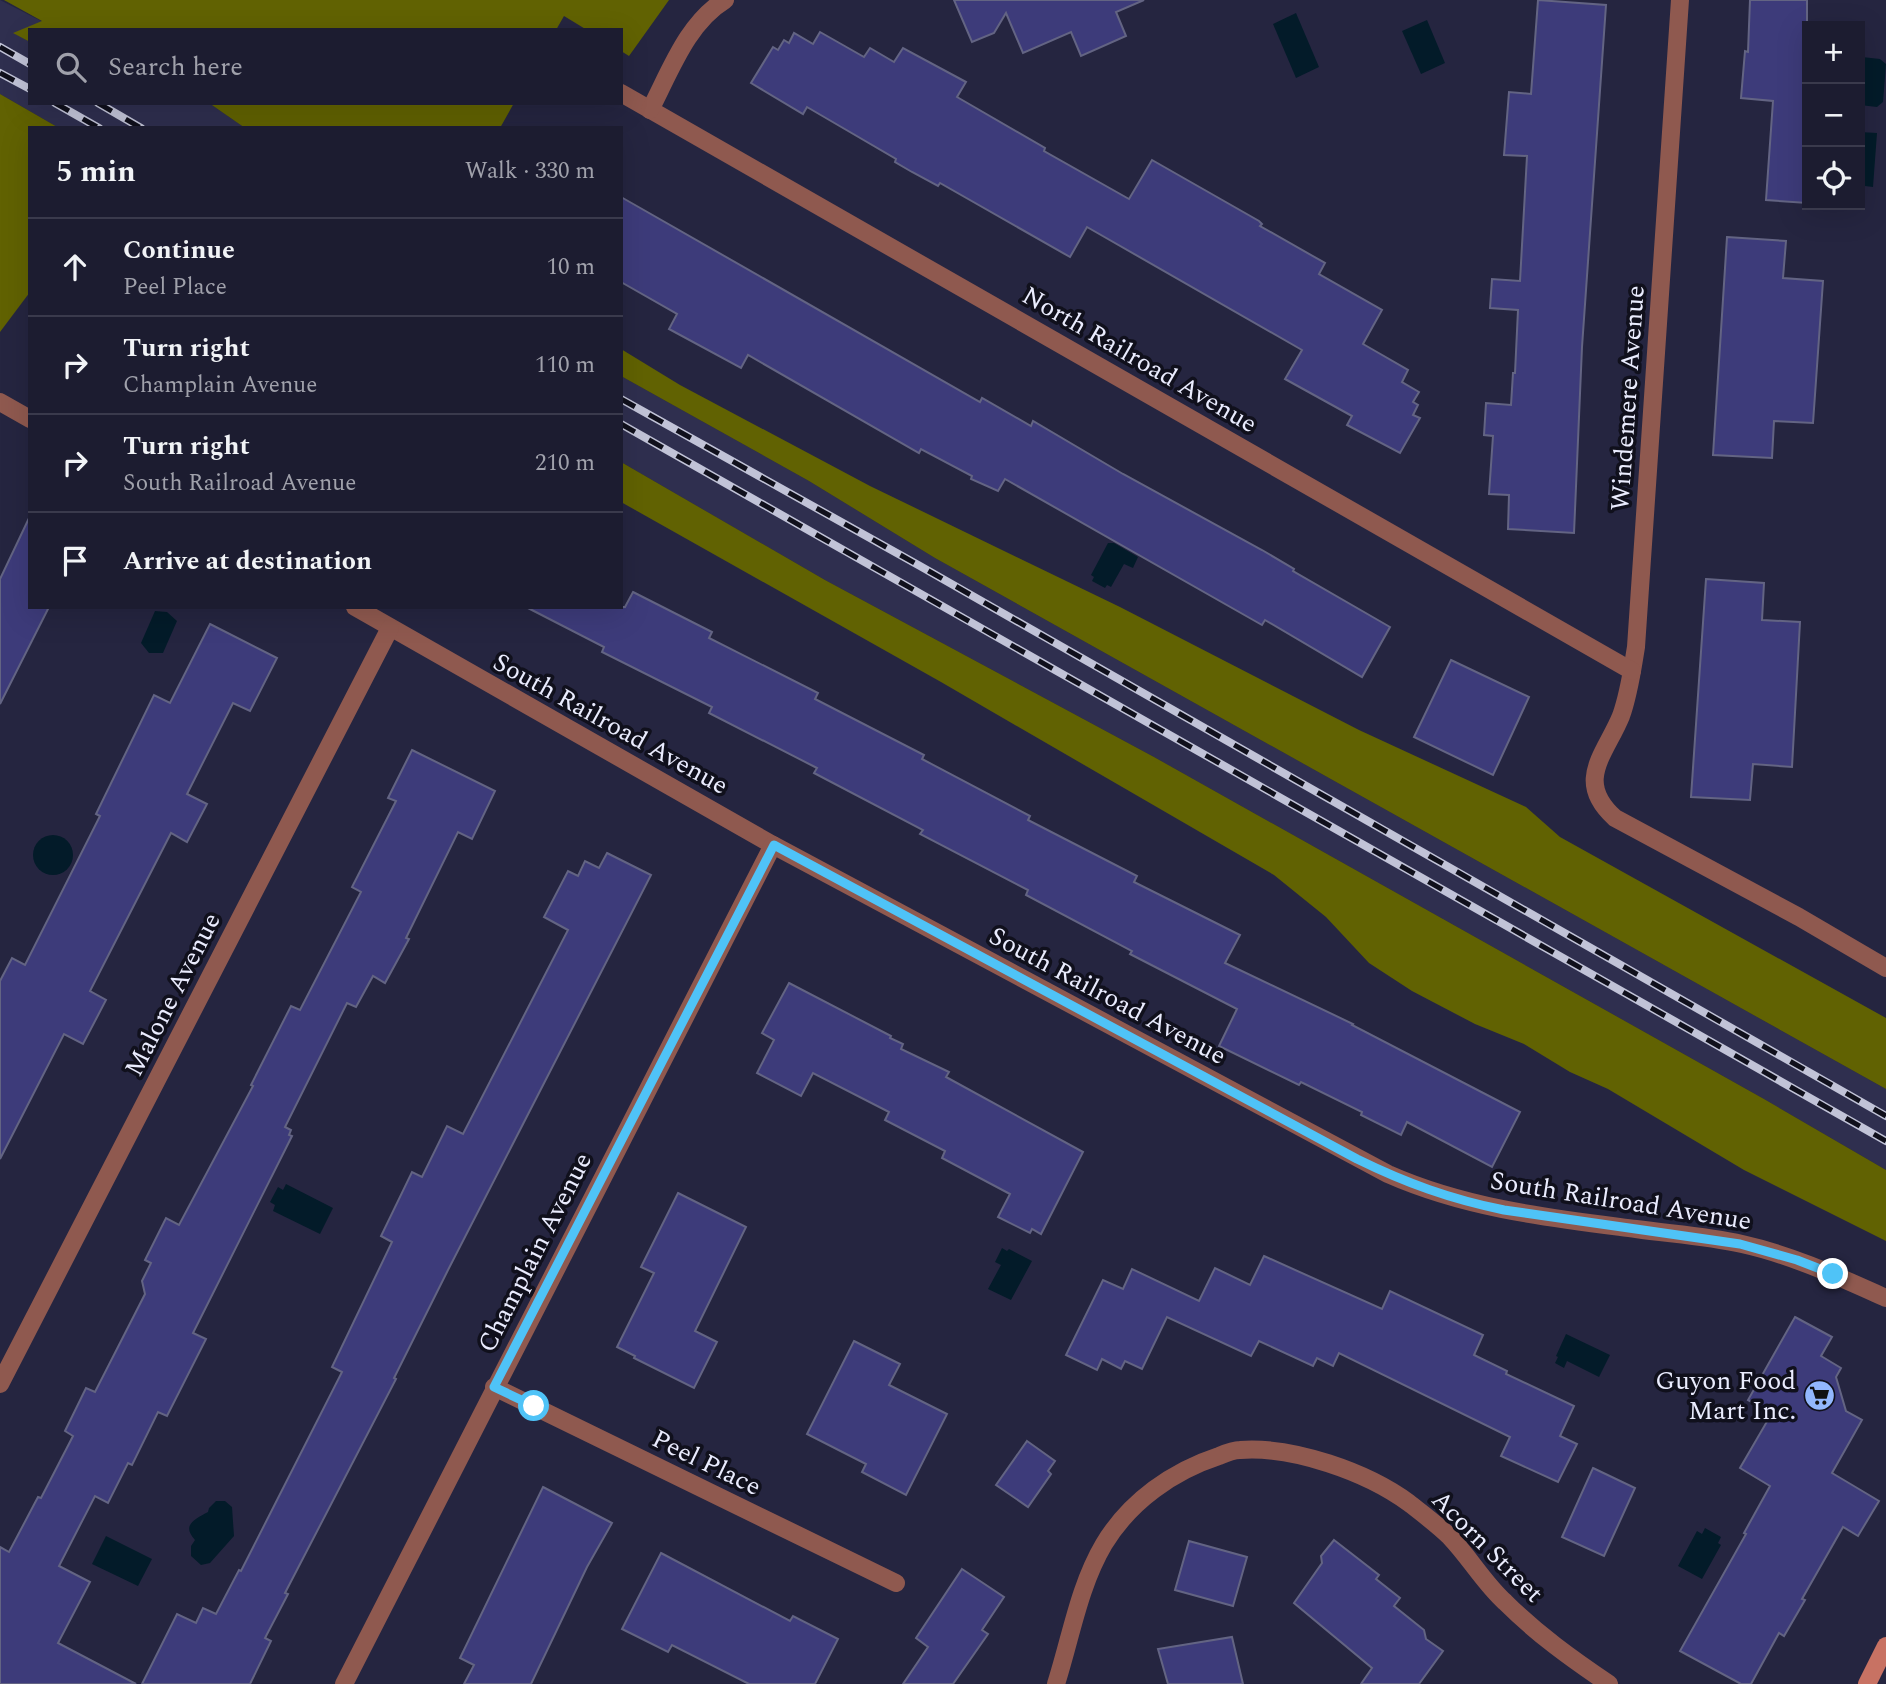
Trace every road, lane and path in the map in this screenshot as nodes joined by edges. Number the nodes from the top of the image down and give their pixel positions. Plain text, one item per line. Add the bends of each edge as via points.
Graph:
1 (725, 0) edge
2 (1680, 0) edge
3 (623, 94) edge
4 (650, 110) junction
5 (0, 402) edge
6 (28, 418) edge
7 (358, 609) edge
8 (390, 628) junction
9 (1632, 671) junction
10 (774, 845) junction
11 (1886, 968) edge
12 (1886, 1298) edge
13 (0, 1384) edge
14 (494, 1387) junction
15 (896, 1583) dead end
16 (1886, 1646) edge
17 (344, 1684) edge
18 (1056, 1684) edge
19 (1609, 1684) edge
20 (1867, 1684) edge

1 - 4 street via 708,12 690,36
2 - 9 street, Windemere Avenue
3 - 4 street, North Railroad Avenue
4 - 9 street, North Railroad Avenue
5 - 6 street
7 - 8 street, South Railroad Avenue
8 - 10 street, South Railroad Avenue
8 - 13 street, Malone Avenue
9 - 11 street, Windemere Avenue via 1620,717 1594,776 1603,807 1615,818
10 - 12 street, South Railroad Avenue via 1419,1188 1504,1210 1753,1247 1797,1260
10 - 14 street, Champlain Avenue
14 - 15 street, Peel Place
14 - 17 street, Champlain Avenue
16 - 20 street
18 - 19 street, Acorn Street via 1086,1578 1105,1543 1134,1506 1165,1480 1237,1450 1266,1450 1315,1460 1358,1475 1407,1502 1450,1537 1503,1601 1552,1645

